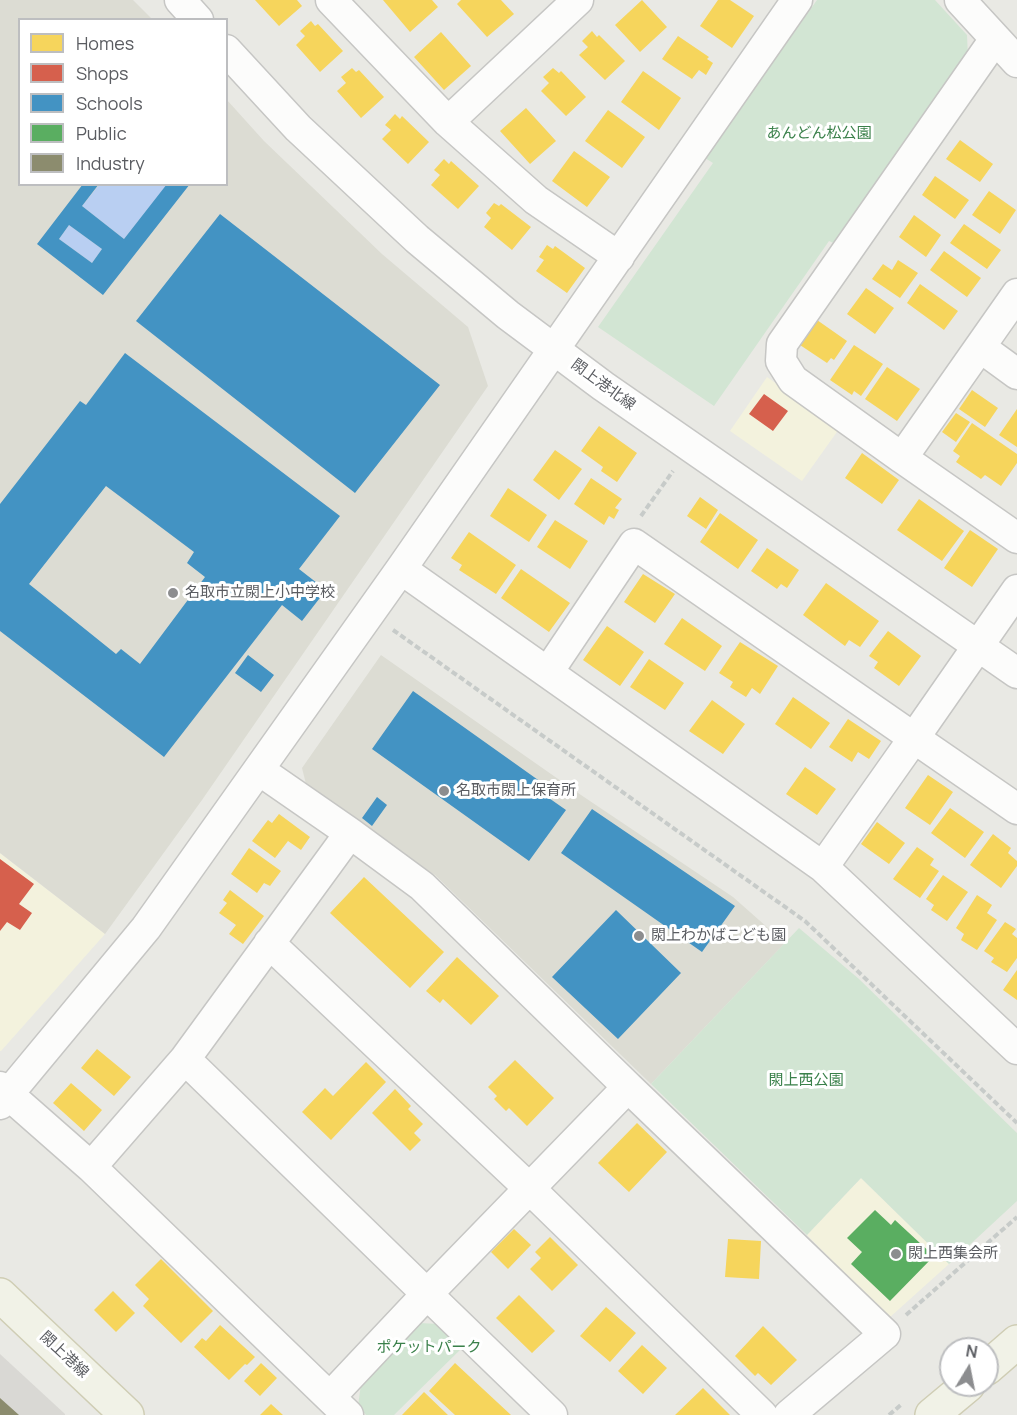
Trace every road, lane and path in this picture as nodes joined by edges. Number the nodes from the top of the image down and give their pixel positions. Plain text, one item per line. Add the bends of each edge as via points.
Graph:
1 (180, 0) edge
2 (578, 0) edge
3 (960, 0) edge
4 (339, 3) edge
5 (783, 5) edge
6 (196, 18) edge
7 (995, 39) junction
8 (228, 52) edge
9 (1017, 62) edge
10 (448, 122) junction
11 (619, 257) junction
12 (1017, 294) edge
13 (980, 347) junction
14 (554, 349) junction
15 (1017, 374) edge
16 (902, 458) junction
17 (675, 468) dead end
18 (1017, 538) edge
19 (634, 544) junction
20 (401, 569) junction
21 (1017, 590) edge
22 (392, 630) dead end
23 (978, 645) junction
24 (548, 672) junction
25 (1017, 673) edge
26 (914, 738) junction
27 (259, 770) junction
28 (1017, 809) edge
29 (350, 833) junction
30 (823, 867) junction
31 (269, 943) junction
32 (1017, 1049) edge
33 (185, 1059) junction
34 (628, 1087) junction
35 (3, 1095) edge
36 (1017, 1123) edge
37 (91, 1167) junction
38 (530, 1189) junction
39 (1017, 1217) edge
40 (427, 1294) junction
41 (0, 1295) edge
42 (885, 1334) junction
43 (1017, 1342) edge
44 (999, 1358) edge
45 (954, 1397) edge
46 (339, 1406) edge
47 (127, 1415) edge
48 (552, 1415) edge
49 (762, 1415) edge
50 (789, 1415) edge
51 (932, 1415) edge

1 - 6 street
2 - 10 street
3 - 7 street
4 - 10 street
5 - 11 street
7 - 9 street
7 - 16 street via 782,344 782,361 792,380
8 - 14 street, 閖上港北線 via 298,128 417,239
10 - 11 street via 536,200
11 - 14 street
12 - 13 street
13 - 15 street
13 - 16 street
14 - 20 street
14 - 23 street, 閖上港北線
16 - 18 street
17 - 19 path via 632,528
19 - 24 street
19 - 26 street
20 - 24 street
20 - 27 street
21 - 23 street
22 - 36 path via 805,921
23 - 25 street, 閖上港北線
23 - 26 street
24 - 30 street
26 - 28 street
26 - 30 street
27 - 29 street
27 - 35 street via 146,928
29 - 31 street
29 - 34 street via 422,886
30 - 32 street
31 - 33 street
31 - 38 street
33 - 37 street
33 - 40 street
34 - 38 street
34 - 42 street
35 - 37 street
37 - 46 street
38 - 40 street
38 - 49 street
39 - 42 path
40 - 46 street
40 - 48 street
41 - 47 main road, 閖上港線
42 - 50 street
43 - 44 main road
45 - 51 main road

